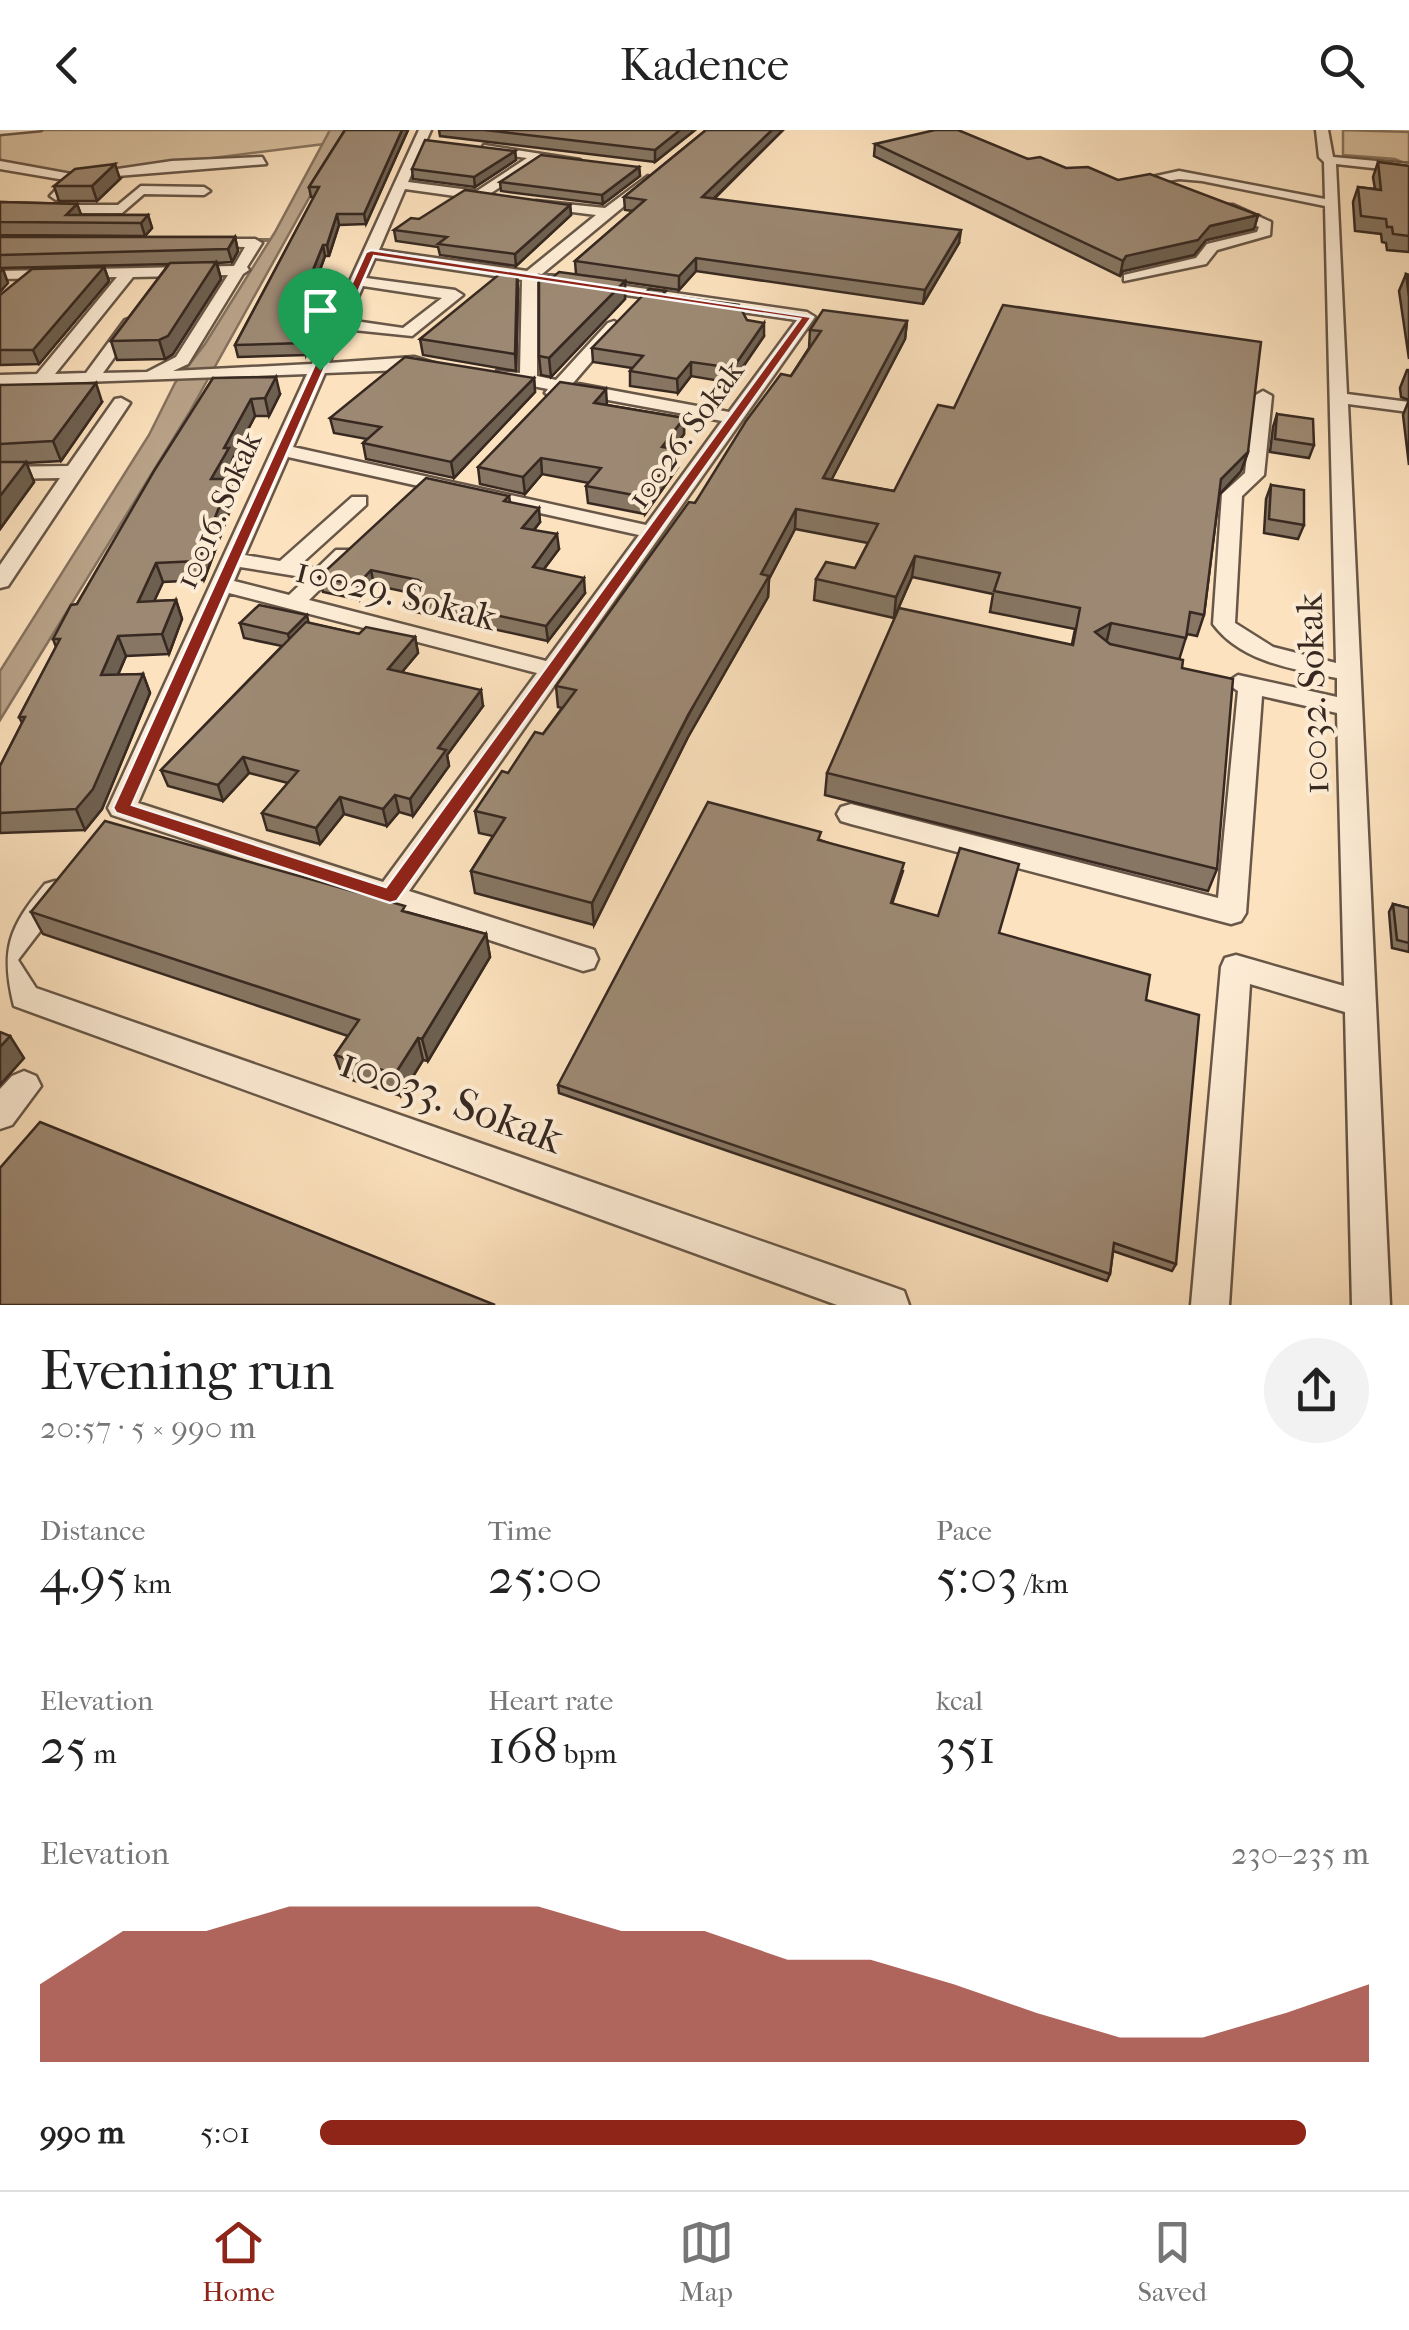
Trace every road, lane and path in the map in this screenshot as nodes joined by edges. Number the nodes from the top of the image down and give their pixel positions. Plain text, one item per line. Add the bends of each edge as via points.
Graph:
1 (35, 130) edge
2 (1322, 130) edge
3 (0, 131) edge
4 (428, 138) edge
5 (478, 148) edge
6 (538, 156) junction
7 (1330, 160) junction
8 (262, 161) dead end
9 (590, 162) edge
10 (0, 165) edge
11 (641, 168) edge
12 (1409, 168) edge
13 (74, 178) junction
14 (1159, 178) junction
15 (400, 186) junction
16 (1114, 186) edge
17 (204, 190) dead end
18 (462, 194) junction
19 (1195, 194) edge
20 (478, 196) junction
21 (1212, 202) edge
22 (448, 203) edge
23 (1332, 204) junction
24 (46, 208) junction
25 (0, 209) edge
26 (610, 214) junction
27 (179, 243) edge
28 (371, 252) junction
29 (242, 270) junction
30 (168, 272) junction
31 (30, 274) junction
32 (128, 274) junction
33 (0, 275) edge
34 (530, 276) junction
35 (1129, 278) dead end
36 (359, 281) junction
37 (156, 288) edge
38 (419, 289) junction
39 (644, 293) junction
40 (10, 295) edge
41 (475, 297) edge
42 (145, 303) edge
43 (340, 324) junction
44 (367, 327) junction
45 (429, 334) edge
46 (452, 368) edge
47 (320, 370) junction
48 (490, 373) edge
49 (158, 377) junction
50 (90, 379) junction
51 (528, 379) junction
52 (0, 380) edge
53 (42, 380) junction
54 (562, 385) junction
55 (1263, 396) dead end
56 (1340, 398) junction
57 (121, 402) dead end
58 (1409, 407) edge
59 (536, 411) edge
60 (734, 418) junction
61 (283, 450) junction
62 (73, 472) junction
63 (0, 473) edge
64 (360, 501) dead end
65 (652, 532) junction
66 (365, 535) edge
67 (8, 559) edge
68 (234, 560) junction
69 (286, 567) junction
70 (322, 576) junction
71 (0, 582) edge
72 (223, 585) junction
73 (293, 603) junction
74 (552, 670) junction
75 (1349, 673) junction
76 (1214, 678) edge
77 (1251, 686) junction
78 (1350, 708) junction
79 (851, 814) dead end
80 (74, 868) edge
81 (390, 896) junction
82 (1, 958) edge
83 (583, 959) dead end
84 (1360, 1004) junction
85 (24, 1086) dead end
86 (0, 1114) edge
87 (890, 1305) edge
88 (1210, 1305) edge
89 (1371, 1305) edge

1 - 3 street
2 - 7 street, 10032. Sokak
4 - 15 street, 10016. Sokak
5 - 6 street
6 - 9 street
6 - 20 street
7 - 12 street
7 - 23 street, 10032. Sokak
8 - 13 street via 172,164
10 - 13 street
11 - 26 street via 658,170
13 - 24 street
14 - 16 street
14 - 19 street
14 - 23 street via 1202,177
15 - 18 street
15 - 28 street, 10016. Sokak
17 - 24 street via 141,190 122,209
18 - 20 street
18 - 22 street
20 - 26 street
21 - 35 street via 1266,225 1263,235 1212,247 1201,261
23 - 56 street, 10032. Sokak
24 - 25 street
26 - 34 street
27 - 29 street via 255,242
28 - 34 street, 10026. Sokak via 498,279
28 - 36 street, 10016. Sokak
29 - 30 street
29 - 49 street via 182,360
30 - 32 street
30 - 37 street
31 - 32 street
31 - 33 street
31 - 40 street
32 - 53 street
34 - 39 street, 10026. Sokak
34 - 51 street
36 - 38 street
36 - 43 street, 10016. Sokak
38 - 44 street
38 - 44 street via 455,295 406,332
39 - 54 street
39 - 60 street, 10026. Sokak via 807,317
41 - 45 street
42 - 50 street
43 - 44 street
43 - 47 street, 10016. Sokak
46 - 47 street via 414,362
47 - 49 street
47 - 61 street, 10016. Sokak
48 - 51 street
49 - 50 street
50 - 53 street
51 - 54 street
52 - 53 street
54 - 59 street
54 - 60 street
55 - 75 street via 1254,475 1232,494 1224,624 1282,656
56 - 58 street
56 - 75 street, 10032. Sokak
57 - 62 street
60 - 65 street, 10026. Sokak
61 - 65 street via 416,488 466,483
61 - 68 street, 10016. Sokak
62 - 63 street
62 - 67 street
64 - 69 street
65 - 74 street, 10026. Sokak
66 - 70 street
67 - 71 street
68 - 69 street
68 - 72 street, 10016. Sokak
69 - 70 street
70 - 73 street
72 - 73 street, 10029. Sokak
72 - 81 street, 10016. Sokak via 116,816
73 - 74 street, 10029. Sokak
74 - 81 street, 10026. Sokak
75 - 78 street, 10032. Sokak
76 - 77 street
77 - 78 street
77 - 79 street via 1231,912
78 - 84 street, 10032. Sokak
80 - 82 street
81 - 83 street, 10016. Sokak
82 - 87 street, 10033. Sokak via 25,997
84 - 88 street via 1236,967
84 - 89 street, 10032. Sokak
85 - 86 street

